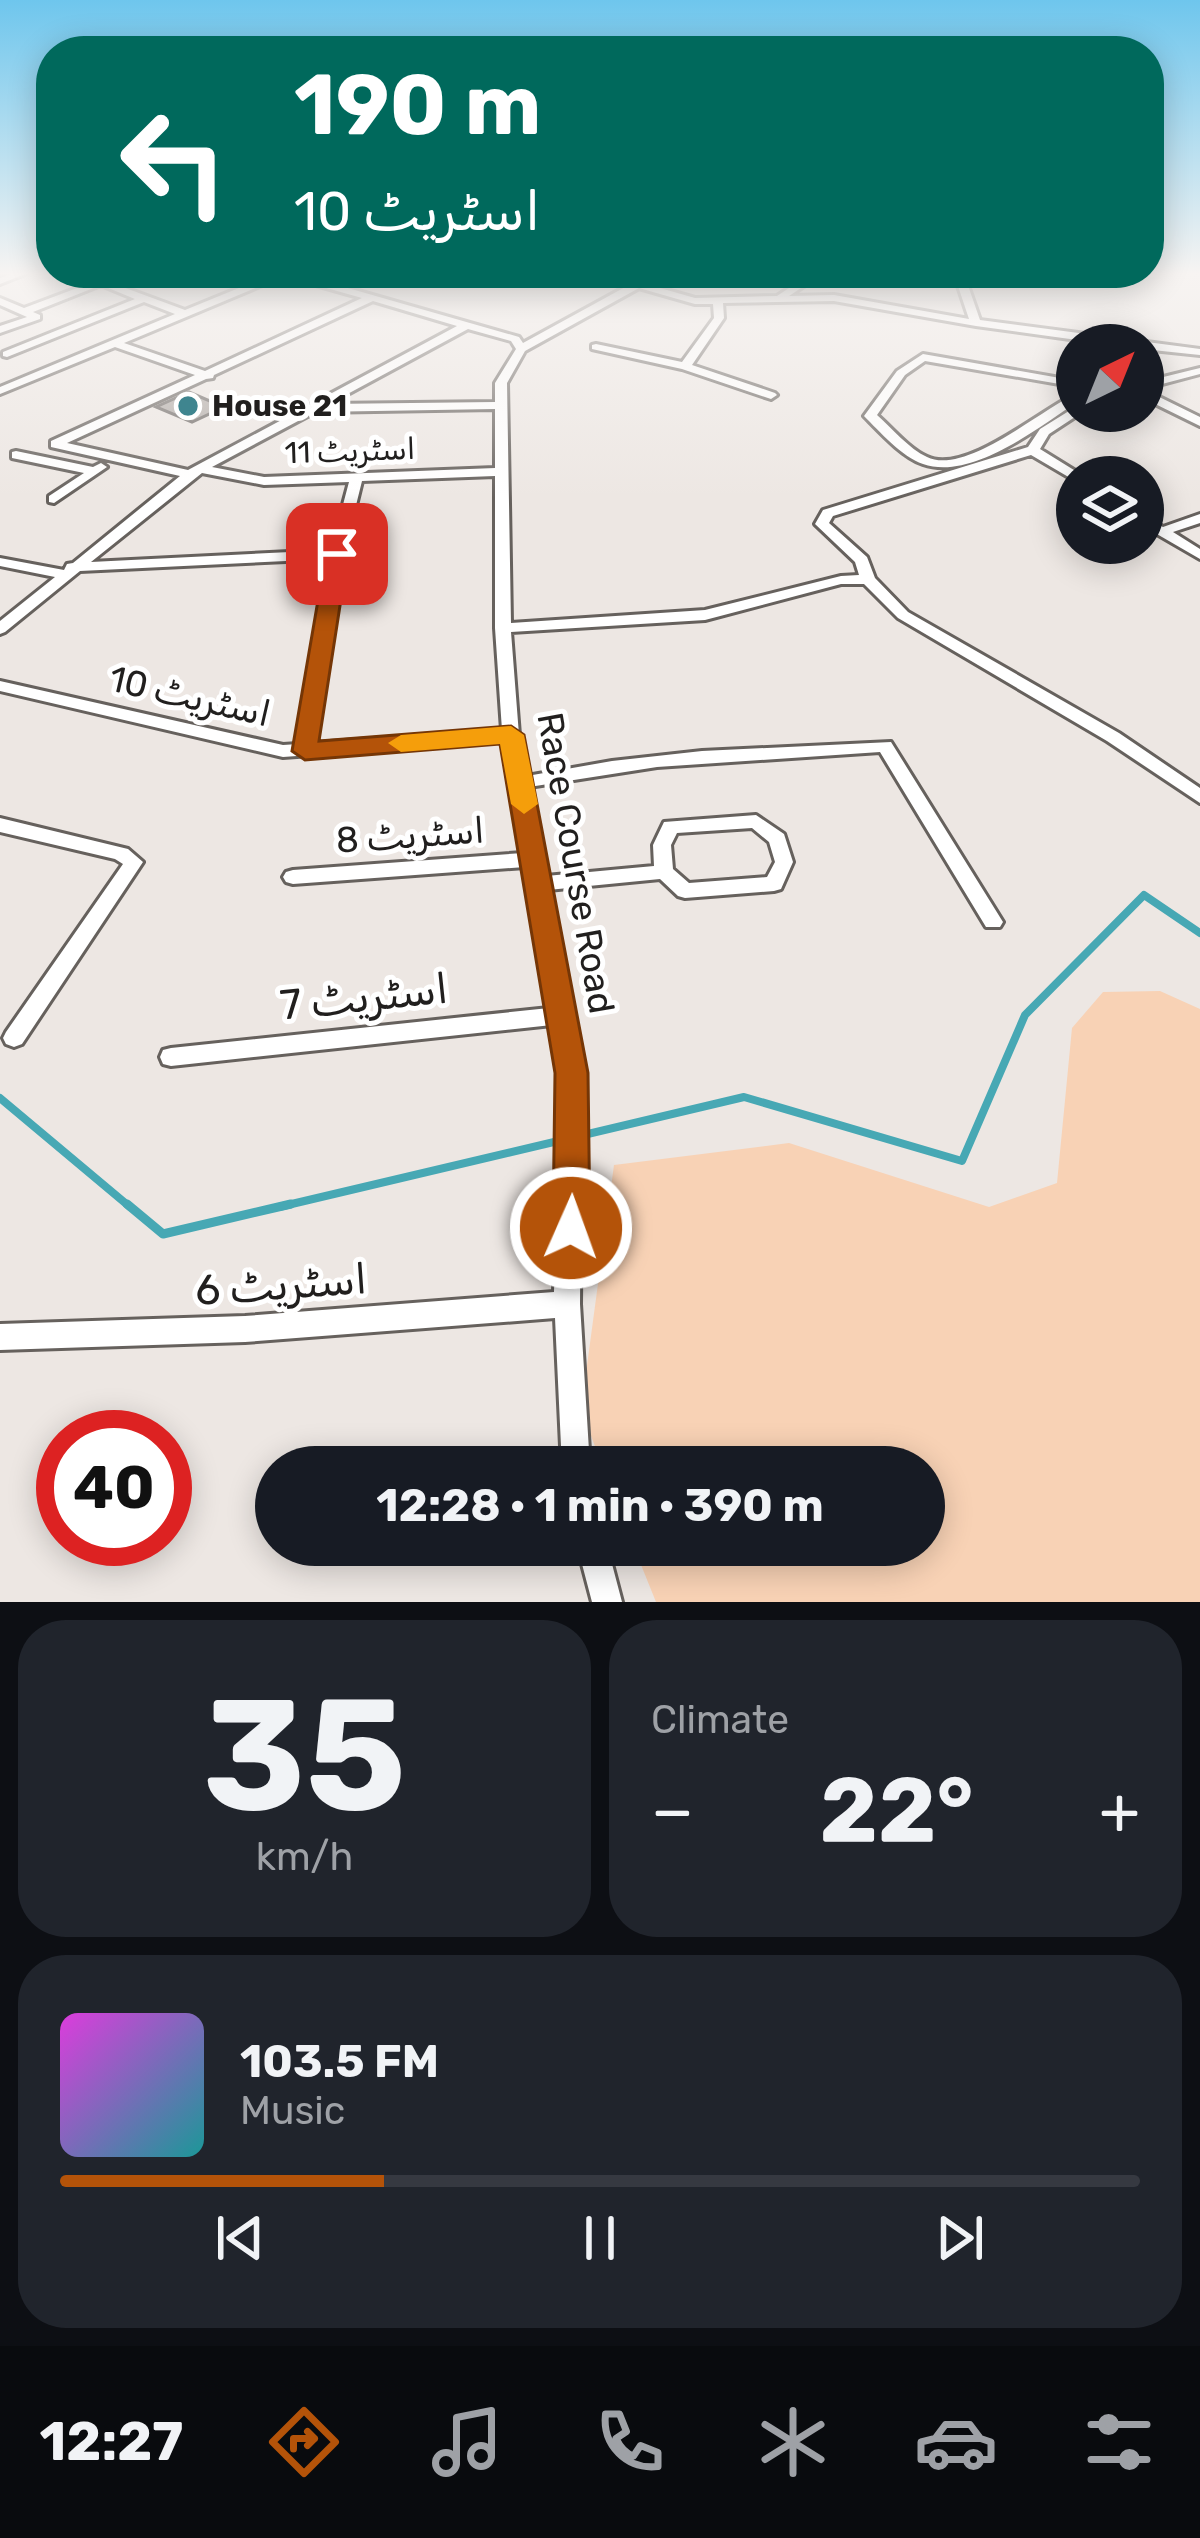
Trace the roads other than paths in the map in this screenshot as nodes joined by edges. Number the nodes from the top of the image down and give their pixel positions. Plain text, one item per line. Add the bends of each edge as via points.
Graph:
1 (107, 349) edge
2 (132, 349) edge
3 (266, 349) edge
4 (422, 349) edge
5 (604, 349) edge
6 (698, 349) edge
7 (1164, 349) edge
8 (521, 350) edge
9 (3, 353) edge
10 (1198, 355) edge
11 (686, 366) junction
12 (50, 371) junction
13 (1200, 371) edge
14 (209, 376) junction
15 (1056, 380) edge
16 (1164, 382) edge
17 (0, 391) edge
18 (771, 395) dead end
19 (1164, 401) edge
20 (501, 405) junction
21 (309, 409) junction
22 (1056, 411) edge
23 (1200, 422) edge
24 (1056, 424) edge
25 (1033, 450) junction
26 (16, 455) dead end
27 (115, 457) junction
28 (1056, 465) edge
29 (95, 471) junction
30 (195, 472) junction
31 (502, 472) junction
32 (356, 478) junction
33 (54, 499) dead end
34 (1200, 518) edge
35 (1180, 525) junction
36 (1164, 531) edge
37 (1164, 534) edge
38 (1200, 536) edge
39 (337, 554) junction
40 (1200, 556) edge
41 (0, 562) edge
42 (68, 571) junction
43 (868, 579) junction
44 (502, 628) junction
45 (0, 629) edge
46 (0, 686) edge
47 (511, 735) junction
48 (305, 751) junction
49 (521, 782) junction
50 (1200, 797) edge
51 (0, 825) edge
52 (533, 860) junction
53 (664, 872) junction
54 (293, 877) dead end
55 (538, 884) junction
56 (993, 922) dead end
57 (564, 1015) junction
58 (14, 1038) dead end
59 (171, 1057) dead end
60 (567, 1304) junction
61 (0, 1337) edge
62 (575, 1446) edge
63 (598, 1566) edge
64 (607, 1602) edge

1 - 12 street
2 - 14 street
3 - 14 street
4 - 21 street
5 - 11 street
6 - 11 street
7 - 10 street
8 - 20 street, Race Course Road via 501,383
9 - 12 street
11 - 18 street
12 - 17 street
13 - 16 street
14 - 27 street, اسٹریٹ 11 via 55,444
15 - 22 street via 922,357 870,416 922,460 947,466 1007,443
19 - 23 street
20 - 21 street
20 - 31 street, Race Course Road
21 - 30 street
24 - 25 street
25 - 28 street
25 - 43 street via 828,513 822,524 862,560
26 - 29 street
27 - 29 street
27 - 30 street, اسٹریٹ 11
29 - 33 street
30 - 32 street, اسٹریٹ 11 via 264,482
30 - 42 street
31 - 32 street, اسٹریٹ 11
31 - 44 street, Race Course Road
32 - 39 street
34 - 35 street
35 - 36 street
35 - 38 street
37 - 40 street
39 - 42 street
39 - 48 street
41 - 42 street
42 - 45 street
43 - 44 street via 705,615
43 - 50 street via 902,615
44 - 47 street, Race Course Road
46 - 48 street, اسٹریٹ 10
47 - 48 street, اسٹریٹ 10
47 - 49 street, Race Course Road
49 - 52 street, Race Course Road
49 - 56 street via 717,753 885,746
51 - 58 street via 134,862
52 - 54 street, اسٹریٹ 8
52 - 55 street, Race Course Road
53 - 53 street via 662,845 671,827 756,821 777,839 784,862 774,884 752,886 685,891
53 - 55 street
55 - 57 street, Race Course Road
57 - 59 street, اسٹریٹ 7
57 - 60 street, Race Course Road via 572,1137
60 - 61 street, اسٹریٹ 6 via 245,1329
60 - 62 street, Race Course Road
63 - 64 street

